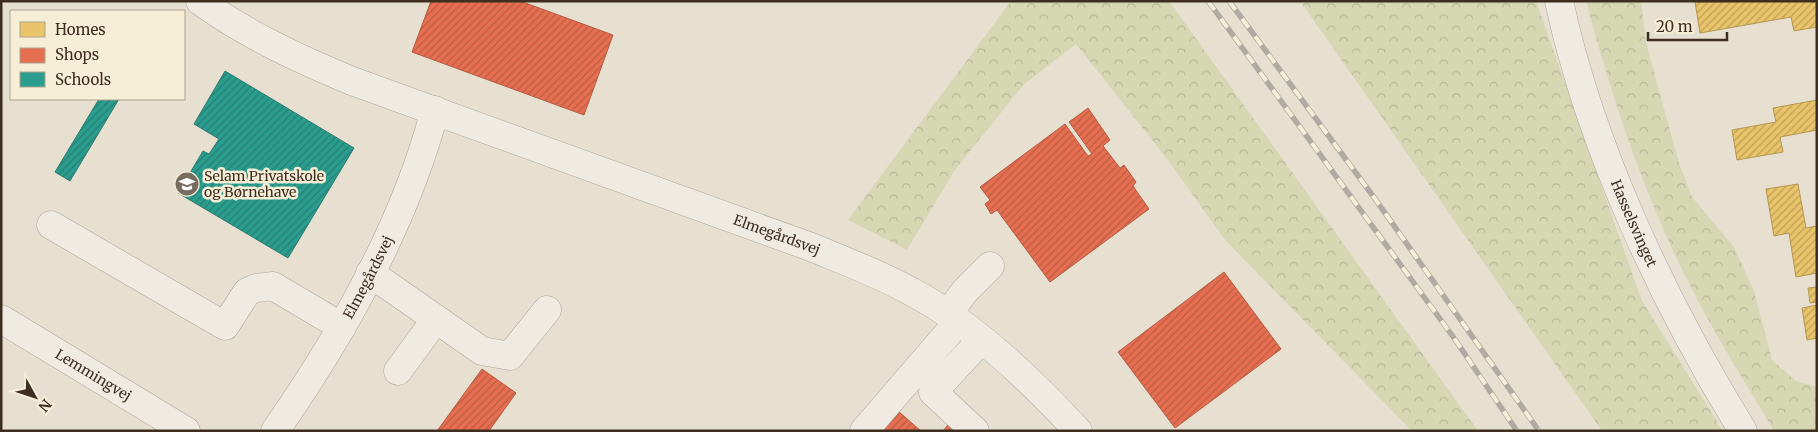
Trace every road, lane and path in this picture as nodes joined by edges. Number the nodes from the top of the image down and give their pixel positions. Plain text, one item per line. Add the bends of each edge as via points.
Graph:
1 (200, 1) edge
2 (1559, 1) edge
3 (435, 110) junction
4 (51, 225) dead end
5 (990, 266) dead end
6 (370, 273) junction
7 (546, 310) dead end
8 (953, 318) junction
9 (1, 319) edge
10 (436, 319) junction
11 (342, 327) junction
12 (981, 340) junction
13 (398, 371) dead end
14 (186, 431) edge
15 (275, 431) edge
16 (864, 431) edge
17 (975, 431) edge
18 (1078, 431) edge
19 (1743, 431) edge

1 - 3 street, Elmegårdsvej via 253,36 300,60
2 - 19 street, Hasselsvinget via 1580,78 1634,222 1702,363
3 - 6 street, Elmegårdsvej via 407,191
3 - 8 street, Elmegårdsvej via 811,247 913,292
4 - 11 street via 225,326 247,292 273,286
5 - 8 street via 965,291
6 - 10 street
6 - 11 street, Elmegårdsvej
7 - 10 street via 510,356 482,351
8 - 12 street, Elmegårdsvej
8 - 16 street
9 - 14 street, Lemmingvej
10 - 13 street
11 - 15 street, Elmegårdsvej
12 - 17 street via 933,392
12 - 18 street, Elmegårdsvej via 1020,373

